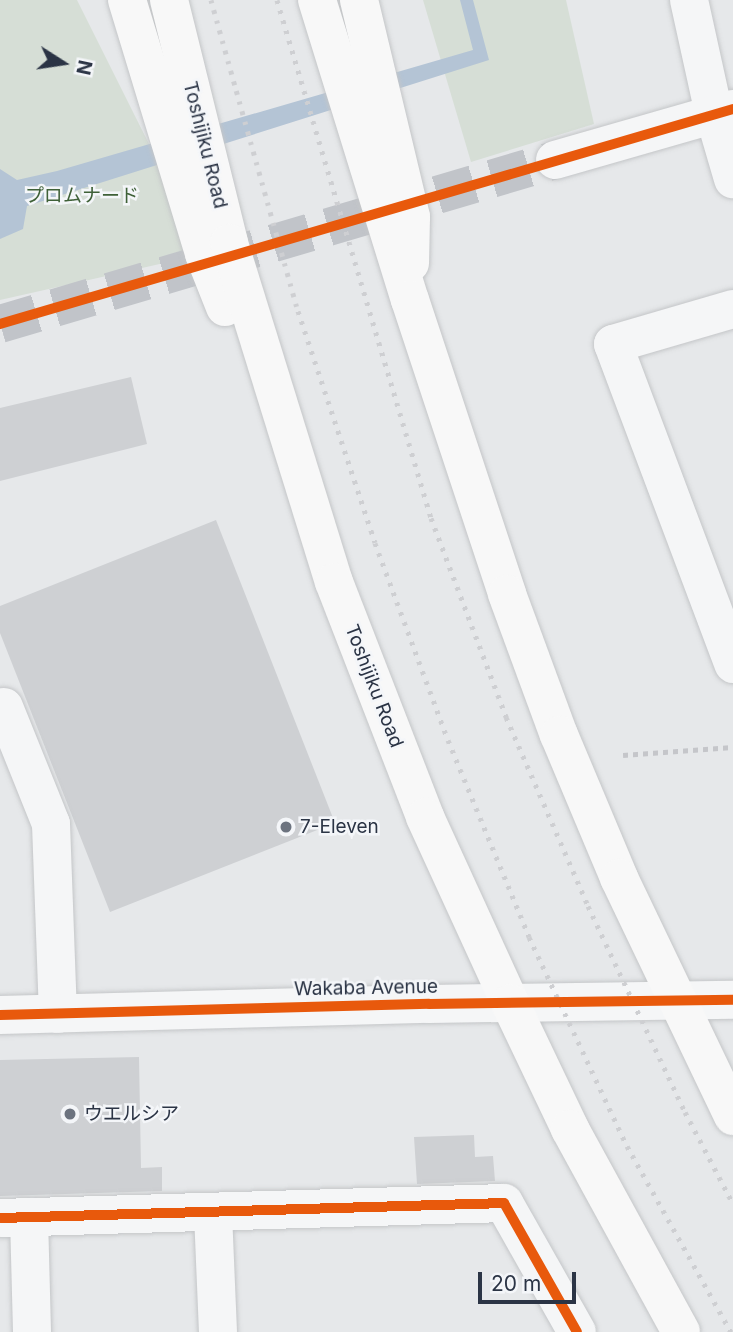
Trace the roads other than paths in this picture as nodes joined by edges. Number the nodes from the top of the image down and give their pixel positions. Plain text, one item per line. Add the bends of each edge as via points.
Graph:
1 (127, 0) edge
2 (169, 0) edge
3 (317, 0) edge
4 (359, 0) edge
5 (688, 0) edge
6 (724, 112) edge
7 (555, 160) tunnel mouth
8 (733, 179) edge
9 (410, 300) junction
10 (733, 309) edge
11 (334, 582) junction
12 (733, 664) edge
13 (19, 723) dead end
14 (733, 1000) edge
15 (510, 1003) junction
16 (678, 1003) junction
17 (58, 1014) junction
18 (0, 1015) edge
19 (733, 1116) edge
20 (213, 1213) junction
21 (14, 1217) edge
22 (32, 1332) edge
23 (218, 1332) edge
24 (577, 1332) edge
25 (681, 1332) edge

1 - 11 main road via 204,254
2 - 11 main road, Toshijiku Road via 229,243
3 - 9 main road
4 - 9 main road via 411,217
5 - 6 street
6 - 7 street
6 - 8 street
9 - 16 main road via 559,735
10 - 12 street via 613,344
11 - 15 main road, Toshijiku Road via 425,817
13 - 17 street via 51,824 66,841
14 - 16 street, Wakaba Avenue
15 - 16 street, Wakaba Avenue
15 - 17 street, Wakaba Avenue
15 - 25 main road, Toshijiku Road via 570,1129
16 - 19 main road
17 - 18 street, Wakaba Avenue
20 - 21 street
20 - 23 street
20 - 24 street via 504,1203
21 - 22 street

